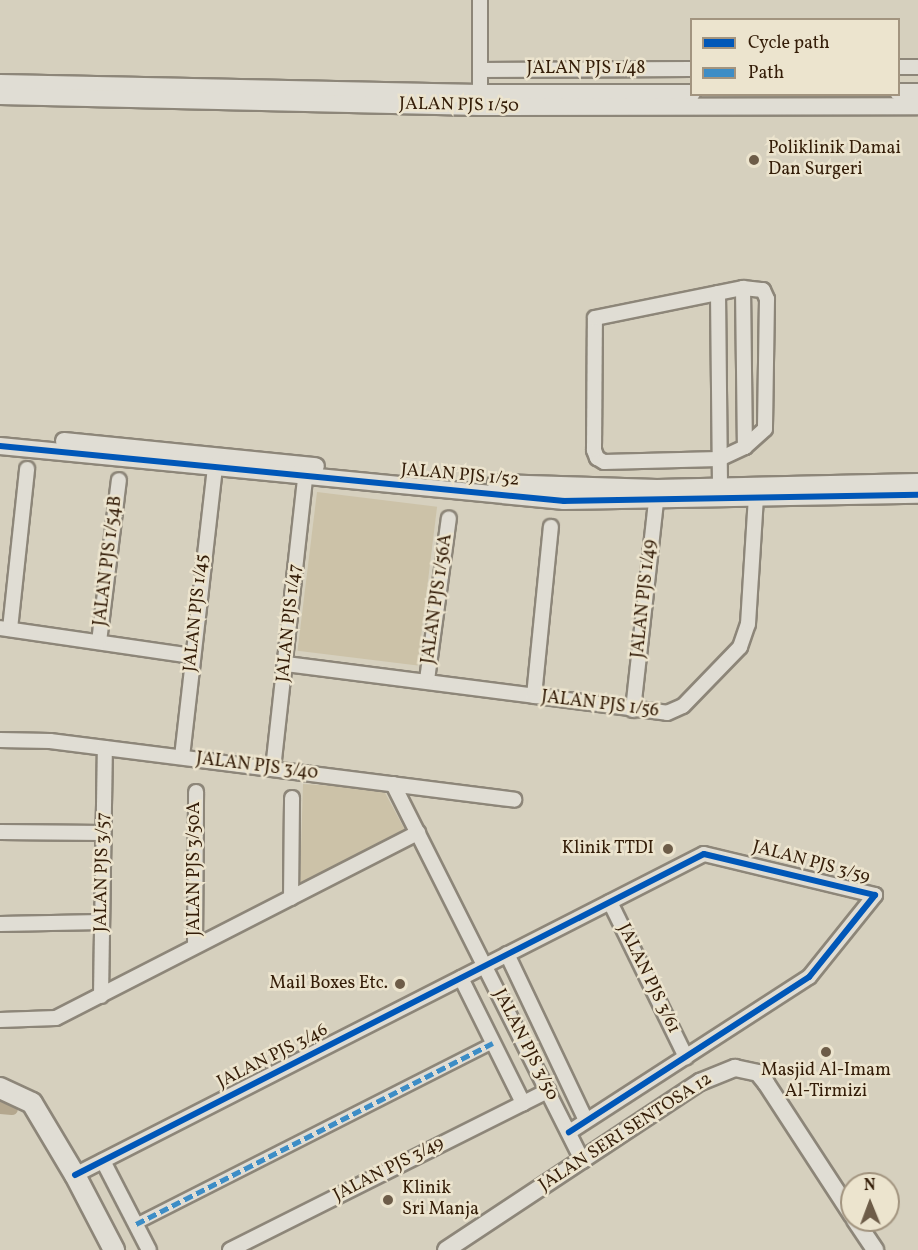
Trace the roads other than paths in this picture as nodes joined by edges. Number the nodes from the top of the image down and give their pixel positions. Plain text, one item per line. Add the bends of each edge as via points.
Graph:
1 (480, 0) edge
2 (918, 67) edge
3 (900, 68) edge
4 (690, 69) edge
5 (480, 70) junction
6 (0, 83) edge
7 (900, 92) edge
8 (918, 92) edge
9 (690, 93) edge
10 (0, 96) edge
11 (480, 100) junction
12 (742, 100) edge
13 (918, 106) edge
14 (744, 288) junction
15 (718, 293) junction
16 (0, 435) edge
17 (0, 446) edge
18 (745, 447) junction
19 (719, 459) junction
20 (216, 462) junction
21 (236, 464) junction
22 (27, 469) dead end
23 (305, 477) junction
24 (119, 480) dead end
25 (918, 482) edge
26 (719, 493) junction
27 (564, 494) junction
28 (656, 494) junction
29 (918, 495) edge
30 (756, 498) junction
31 (449, 518) dead end
32 (551, 527) dead end
33 (5, 629) edge
34 (99, 642) junction
35 (192, 656) junction
36 (286, 664) junction
37 (427, 680) junction
38 (534, 696) junction
39 (633, 710) junction
40 (0, 740) edge
41 (105, 748) junction
42 (182, 757) junction
43 (273, 769) junction
44 (393, 784) junction
45 (196, 792) dead end
46 (292, 798) dead end
47 (514, 800) dead end
48 (0, 831) edge
49 (103, 832) junction
50 (418, 833) junction
51 (291, 898) junction
52 (610, 902) junction
53 (102, 922) junction
54 (0, 924) edge
55 (195, 946) junction
56 (507, 954) junction
57 (485, 966) junction
58 (461, 978) junction
59 (100, 996) junction
60 (0, 1020) edge
61 (493, 1043) junction
62 (686, 1057) junction
63 (0, 1088) edge
64 (548, 1090) junction
65 (523, 1103) junction
66 (586, 1120) junction
67 (569, 1132) junction
68 (103, 1161) junction
69 (583, 1161) junction
70 (75, 1175) junction
71 (840, 1197) edge
72 (136, 1224) junction
73 (863, 1232) edge
74 (114, 1250) edge
75 (149, 1250) edge
76 (230, 1250) edge
77 (446, 1250) edge
78 (875, 1250) edge

1 - 5 street
2 - 3 street
4 - 5 street, JALAN PJS 1/48
5 - 11 street
6 - 11 street, JALAN PJS 1/50
7 - 8 street
9 - 11 street, JALAN PJS 1/50
10 - 11 street, JALAN PJS 1/50
11 - 12 street, JALAN PJS 1/50
12 - 13 street, JALAN PJS 1/50
14 - 15 street
14 - 18 street
14 - 18 street via 763,290 767,298 767,422
15 - 19 street
15 - 19 street via 598,316 593,322 593,334 597,458 604,462
16 - 20 street, JALAN PJS 1/52
17 - 20 street, JALAN PJS 1/52
18 - 19 street
19 - 26 street
20 - 21 street, JALAN PJS 1/52
20 - 35 street, JALAN PJS 1/45
21 - 23 street, JALAN PJS 1/52
21 - 27 street, JALAN PJS 1/52
22 - 33 street
23 - 27 street, JALAN PJS 1/52
23 - 36 street, JALAN PJS 1/47
24 - 34 street, JALAN PJS 1/54B
25 - 26 street, JALAN PJS 1/52
26 - 28 street, JALAN PJS 1/52
26 - 30 street, JALAN PJS 1/52
27 - 28 street, JALAN PJS 1/52
28 - 39 street, JALAN PJS 1/49
29 - 30 street, JALAN PJS 1/52
30 - 39 street, JALAN PJS 1/56 via 748,624 740,647 683,706 663,714
31 - 37 street, JALAN PJS 1/56A
32 - 38 street
33 - 34 street
34 - 35 street
35 - 42 street, JALAN PJS 1/45
36 - 37 street, JALAN PJS 1/56
36 - 43 street, JALAN PJS 1/47
37 - 38 street, JALAN PJS 1/56
38 - 39 street, JALAN PJS 1/56
40 - 41 street, JALAN PJS 3/40
41 - 42 street, JALAN PJS 3/40
41 - 49 street, JALAN PJS 3/57
42 - 43 street, JALAN PJS 3/40
43 - 44 street, JALAN PJS 3/40
44 - 47 street, JALAN PJS 3/40
44 - 50 street, JALAN PJS 3/50
45 - 55 street, JALAN PJS 3/50A
46 - 51 street
48 - 49 street
49 - 53 street, JALAN PJS 3/57
50 - 51 street
50 - 57 street, JALAN PJS 3/50
51 - 55 street
52 - 56 street, JALAN PJS 3/59
52 - 62 street, JALAN PJS 3/61
52 - 62 street, JALAN PJS 3/59 via 710,852 875,895 809,977
53 - 54 street
53 - 59 street, JALAN PJS 3/57
55 - 59 street
56 - 57 street, JALAN PJS 3/59
56 - 66 street
57 - 58 street, JALAN PJS 3/46
57 - 64 street, JALAN PJS 3/50
58 - 61 street
58 - 68 street, JALAN PJS 3/46
59 - 60 street via 56,1018
61 - 65 street
61 - 72 street
62 - 66 street, JALAN PJS 3/59
63 - 70 main road via 32,1102
64 - 65 street, JALAN PJS 3/49
64 - 67 street, JALAN PJS 3/50
65 - 76 street, JALAN PJS 3/49
66 - 67 street, JALAN PJS 3/59
67 - 69 street, JALAN PJS 3/50
68 - 70 street, JALAN PJS 3/46
68 - 72 street
69 - 71 street, JALAN SERI SENTOSA 12 via 700,1082 723,1071 746,1070 758,1074 766,1083
69 - 77 street, JALAN SERI SENTOSA 12
70 - 74 main road
72 - 75 street
73 - 78 street

